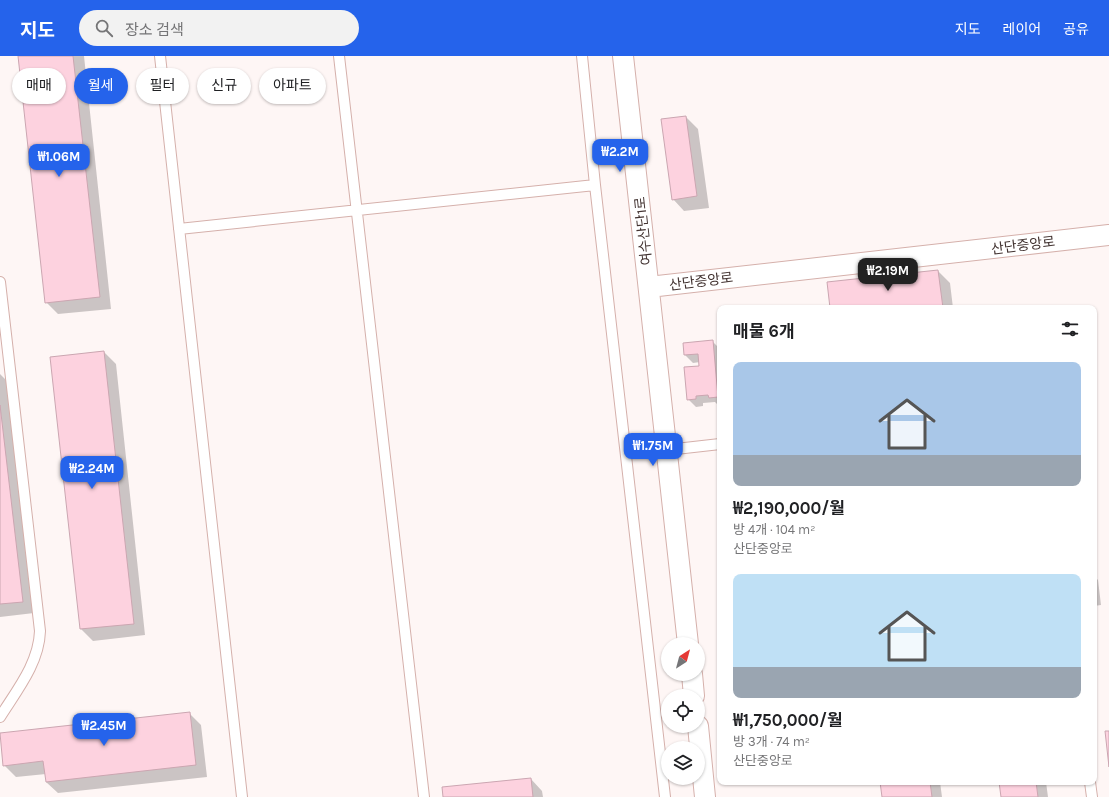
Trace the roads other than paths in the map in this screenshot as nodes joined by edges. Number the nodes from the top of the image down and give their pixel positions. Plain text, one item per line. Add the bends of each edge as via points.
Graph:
1 (160, 56) edge
2 (339, 56) edge
3 (582, 56) edge
4 (623, 56) edge
5 (595, 185) junction
6 (356, 210) junction
7 (179, 229) junction
8 (1109, 235) edge
9 (0, 282) edge
10 (649, 287) junction
11 (4, 350) edge
12 (717, 444) edge
13 (667, 450) junction
14 (687, 637) edge
15 (0, 717) edge
16 (699, 733) edge
17 (1090, 785) edge
18 (242, 797) edge
19 (424, 797) edge
20 (665, 797) edge
21 (705, 797) edge
22 (1092, 797) edge

1 - 7 lane
2 - 6 lane
3 - 5 lane
4 - 10 street, 여수산단1로
5 - 6 lane
5 - 20 lane
6 - 7 lane
6 - 19 lane
7 - 18 lane
8 - 10 street, 산단중앙로
9 - 11 lane
10 - 13 street, 산단중앙로
11 - 15 lane via 40,635 32,664
12 - 13 lane
13 - 14 street, 산단중앙로
16 - 21 street
17 - 22 lane

